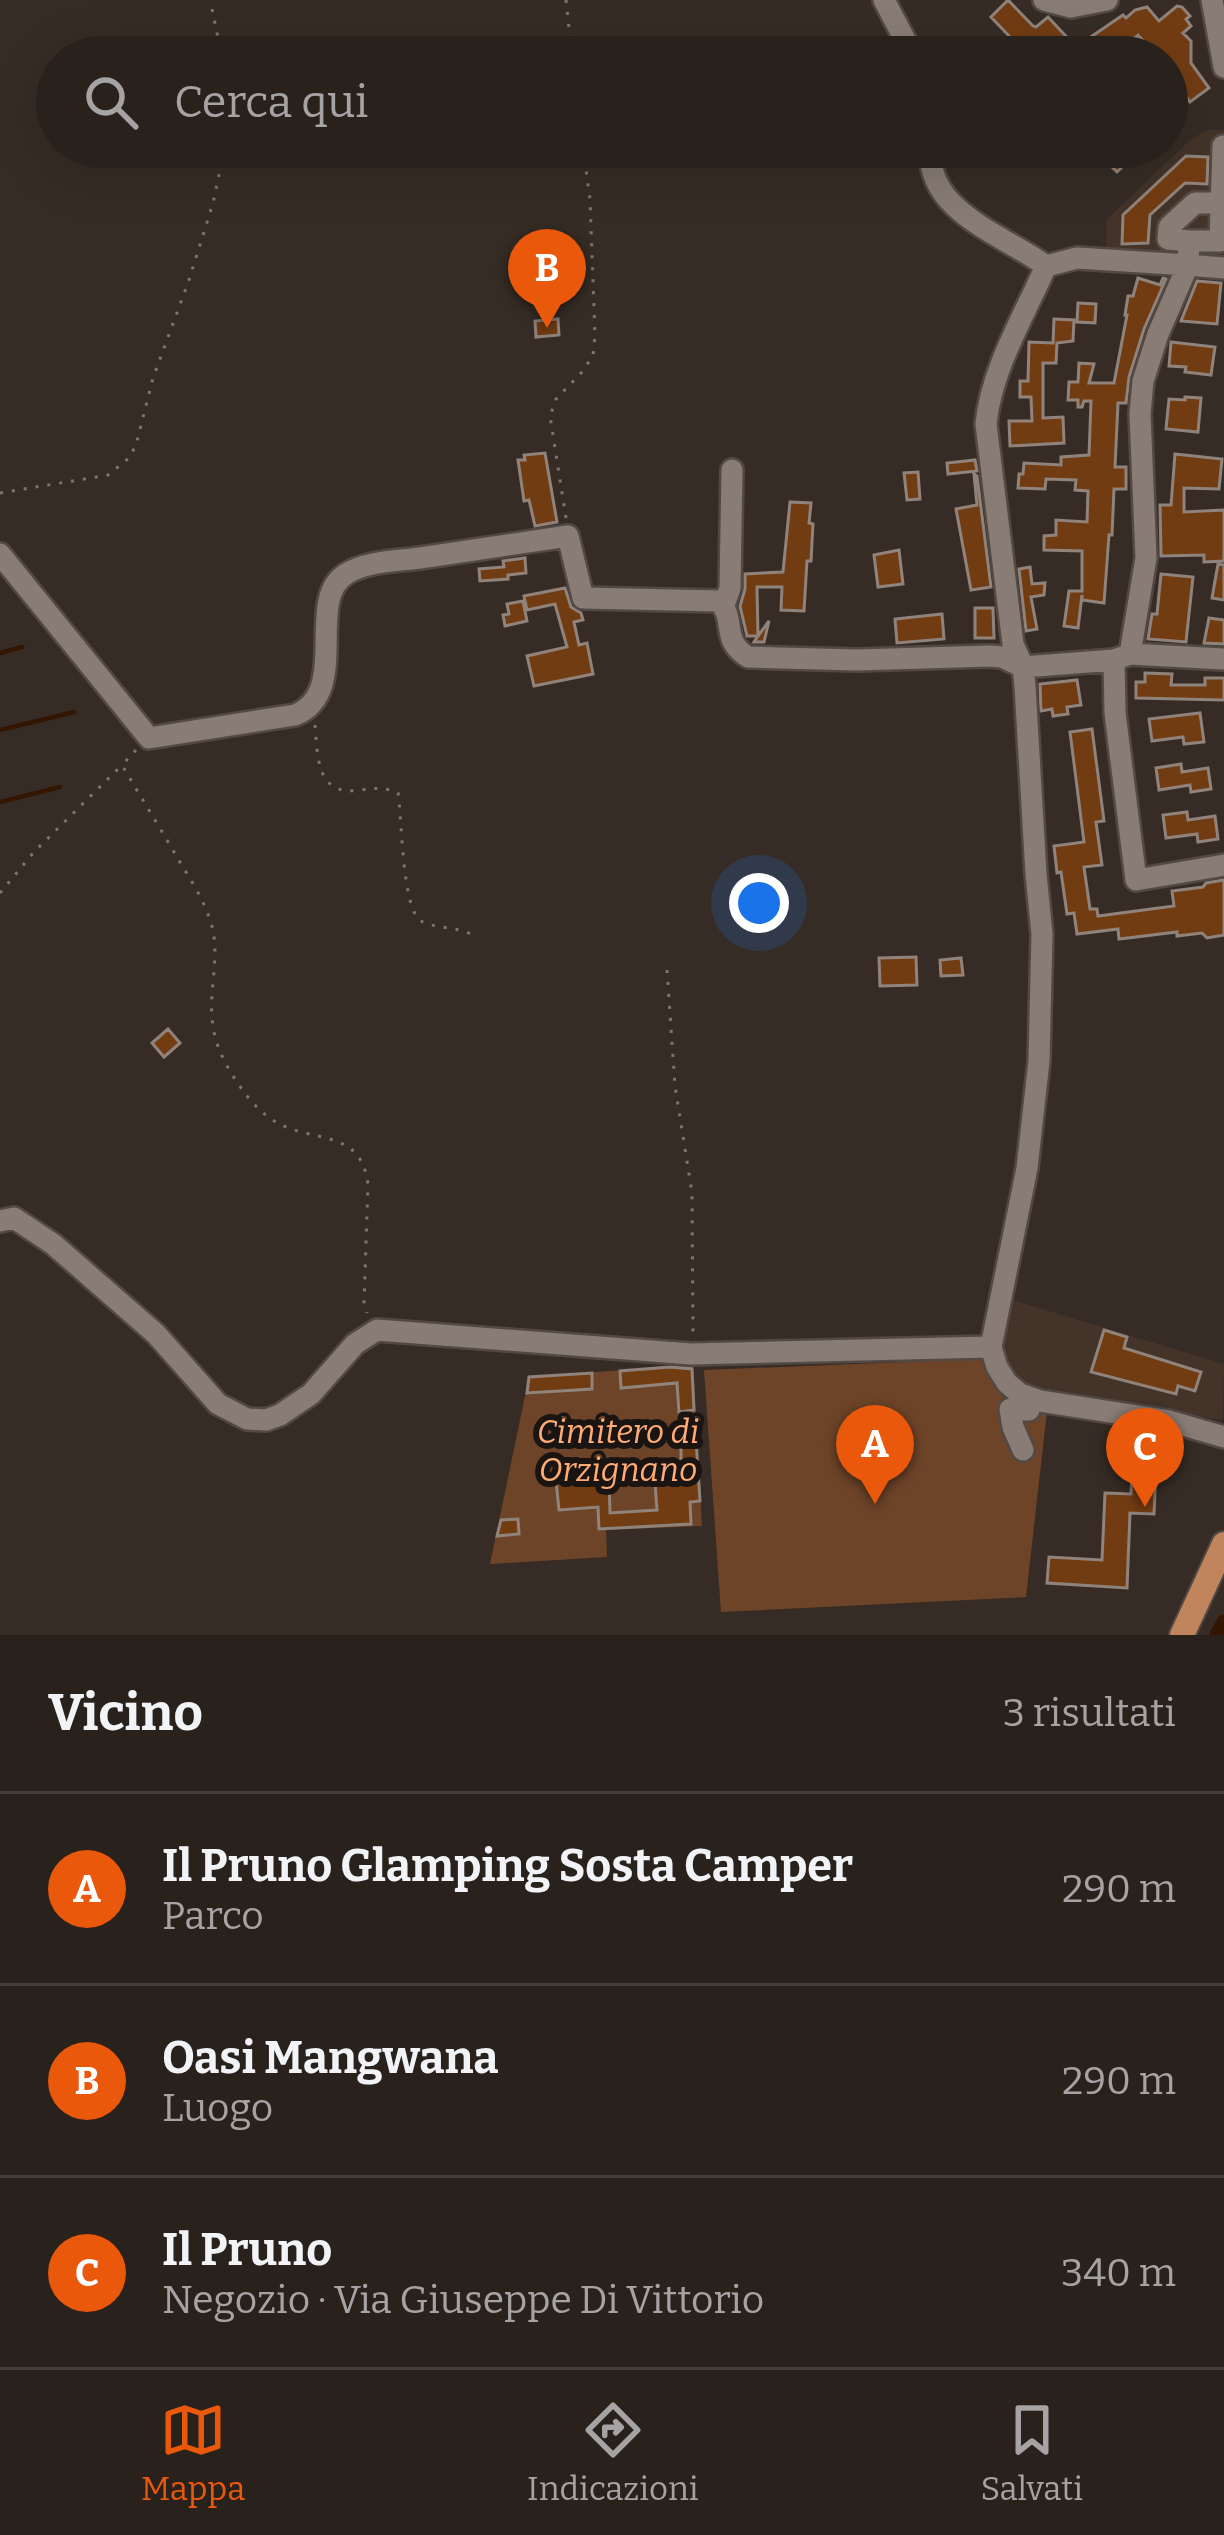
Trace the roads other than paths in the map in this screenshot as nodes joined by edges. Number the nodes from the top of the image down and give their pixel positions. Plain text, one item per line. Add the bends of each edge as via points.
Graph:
1 (1044, 0) edge
2 (1107, 0) edge
3 (1212, 0) edge
4 (894, 2) edge
5 (906, 36) edge
6 (1224, 68) edge
7 (1222, 146) edge
8 (932, 168) edge
9 (1223, 203) edge
10 (1188, 265) junction
11 (1046, 266) junction
12 (1224, 268) edge
13 (732, 470) dead end
14 (0, 554) edge
15 (724, 605) junction
16 (1122, 657) junction
17 (1224, 659) edge
18 (1023, 667) junction
19 (1224, 865) edge
20 (0, 1221) edge
21 (991, 1347) junction
22 (1029, 1410) dead end
23 (1219, 1432) edge
24 (1023, 1450) dead end
25 (1224, 1544) edge
26 (1182, 1635) edge

1 - 2 street via 1071,7
3 - 6 street
4 - 5 street
7 - 9 street
8 - 11 street via 953,205
9 - 10 street via 1195,203 1169,227 1168,239 1190,241
10 - 11 street via 1077,258
10 - 12 street
10 - 16 street via 1144,381 1147,558
11 - 18 street via 986,424 1012,644
13 - 15 street
14 - 15 street via 149,737 295,715 312,705 334,588 347,573 385,563 568,536 583,598
15 - 18 street via 731,641 748,657 990,656
16 - 17 street
16 - 18 street
16 - 19 street via 1115,713 1136,880
18 - 21 street via 1042,934 1039,1061
20 - 21 street via 14,1218 52,1244 156,1334 218,1404 247,1420 280,1415 311,1394 376,1330 694,1354
21 - 23 street via 1006,1383 1020,1394
22 - 24 street via 1010,1409
25 - 26 main road

